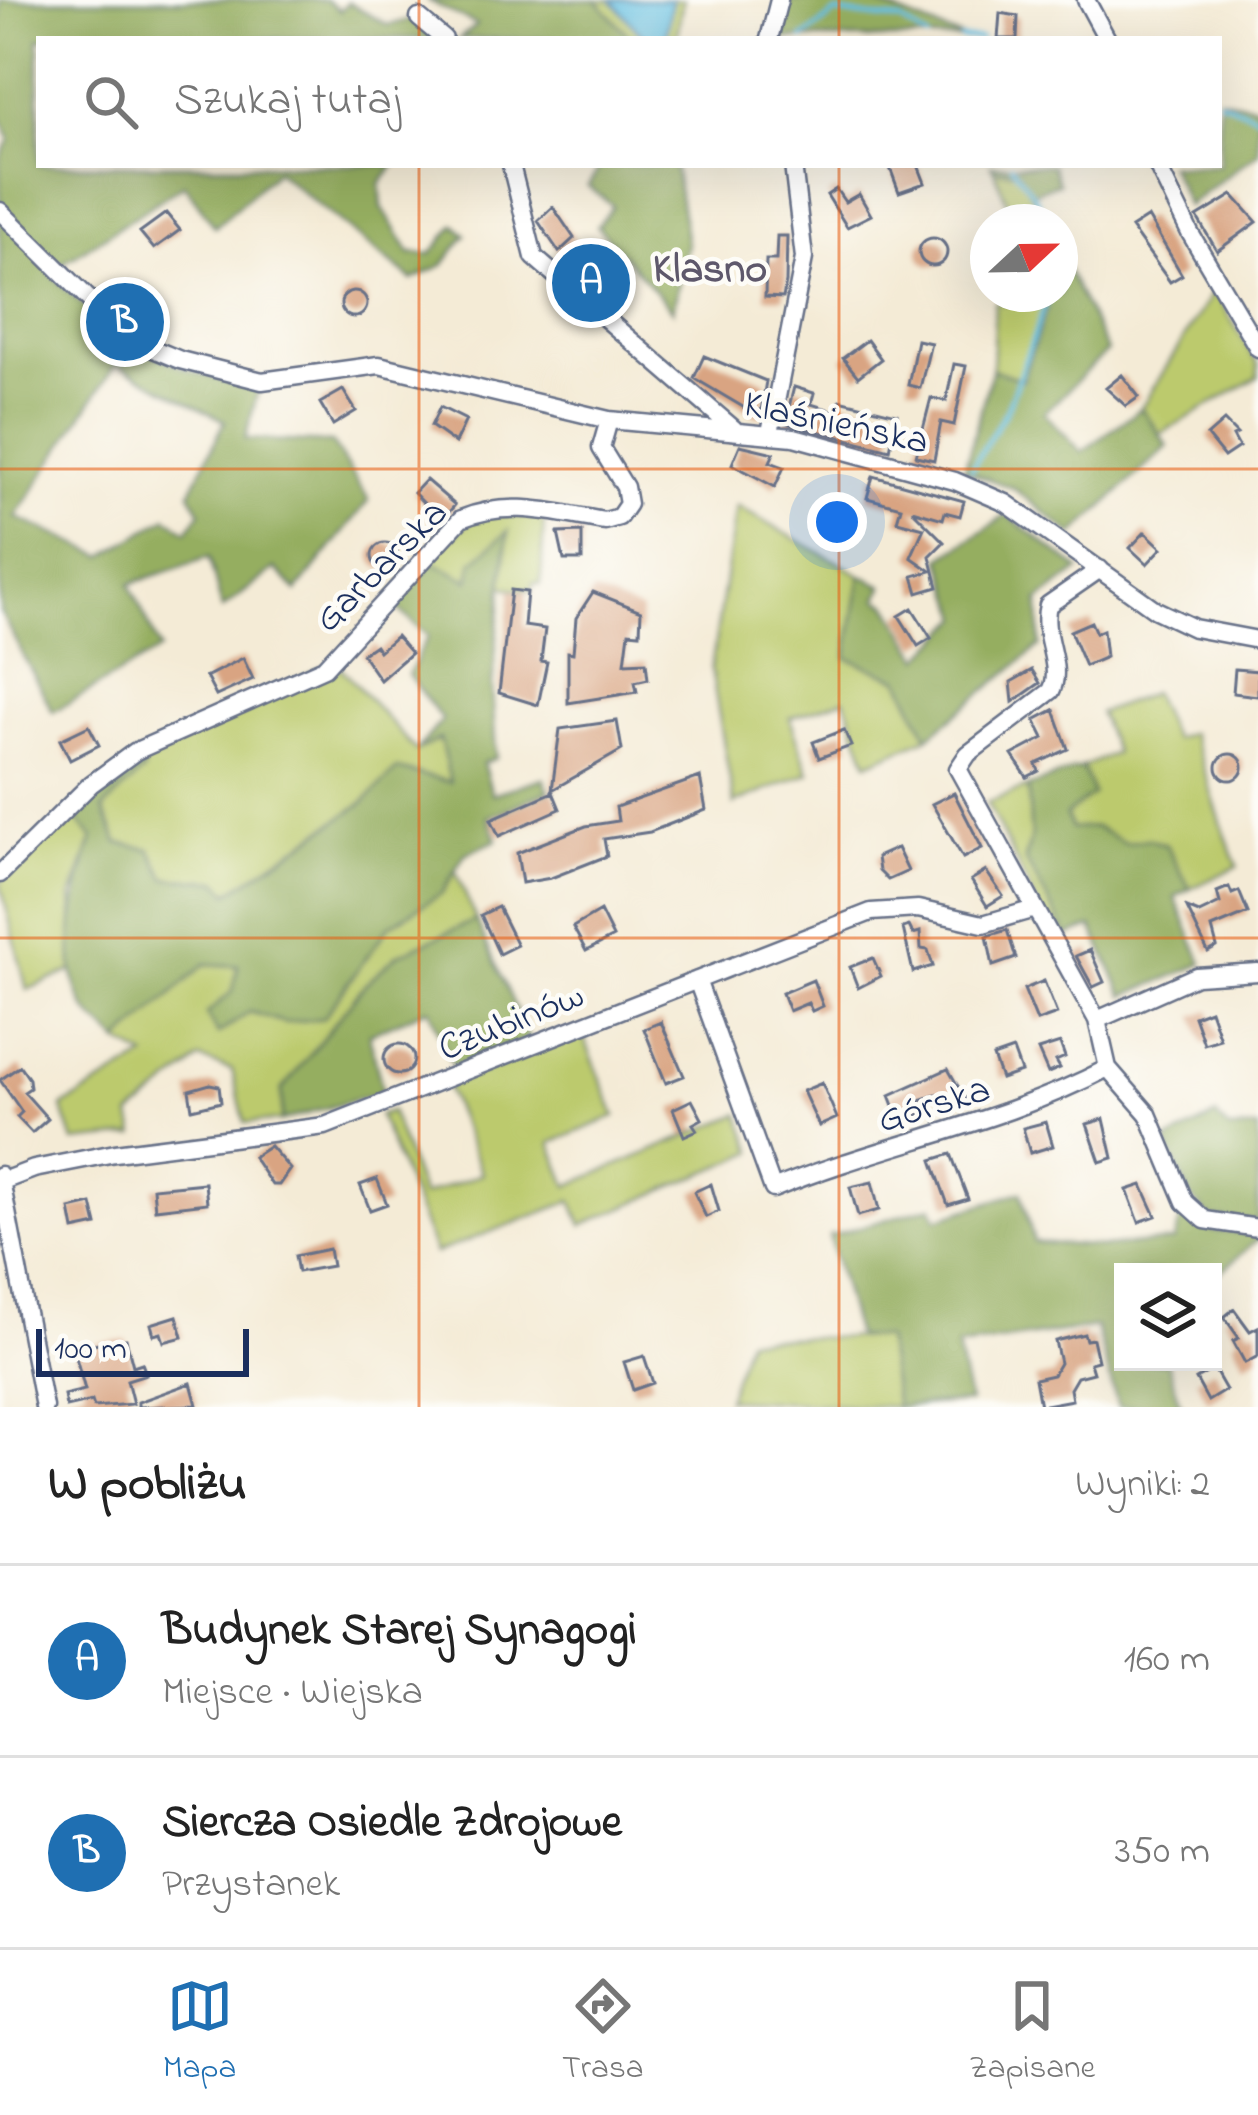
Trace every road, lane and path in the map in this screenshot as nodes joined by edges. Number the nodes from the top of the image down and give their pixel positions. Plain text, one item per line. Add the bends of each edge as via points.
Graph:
1 (779, 0) edge
2 (1086, 0) edge
3 (419, 18) dead end
4 (441, 36) edge
5 (770, 36) edge
6 (1105, 36) edge
7 (512, 168) edge
8 (793, 168) edge
9 (1159, 168) edge
10 (0, 211) edge
11 (1258, 348) edge
12 (609, 420) junction
13 (734, 429) junction
14 (770, 433) junction
15 (1100, 569) junction
16 (1258, 640) edge
17 (0, 874) edge
18 (1031, 910) junction
19 (1258, 971) edge
20 (697, 980) junction
21 (1097, 1020) junction
22 (1108, 1068) junction
23 (1, 1179) edge
24 (1258, 1228) edge
25 (44, 1407) edge

1 - 5 street
2 - 6 street
3 - 4 street
7 - 13 street via 534,257
8 - 14 street via 804,258
9 - 11 street
10 - 12 street, Klaśnieńska via 104,314 151,348 242,380 380,365
12 - 13 street, Klaśnieńska
12 - 17 street, Garbarska via 601,448 625,487 628,504 619,517 507,506 461,519 324,668 136,752 91,784
13 - 14 street, Klaśnieńska
14 - 15 street, Klaśnieńska via 1006,502
15 - 16 street, Klaśnieńska via 1194,628
15 - 18 street via 1048,605 1044,635 1058,674 1052,691 958,770
18 - 20 street, Czubinów via 983,924 918,909 871,912
18 - 21 street
19 - 21 street via 1196,976
20 - 22 street, Górska via 773,1189 973,1127
20 - 23 street, Czubinów via 325,1126 115,1154
21 - 22 street
22 - 24 street via 1148,1114 1185,1202 1205,1220
23 - 25 street

